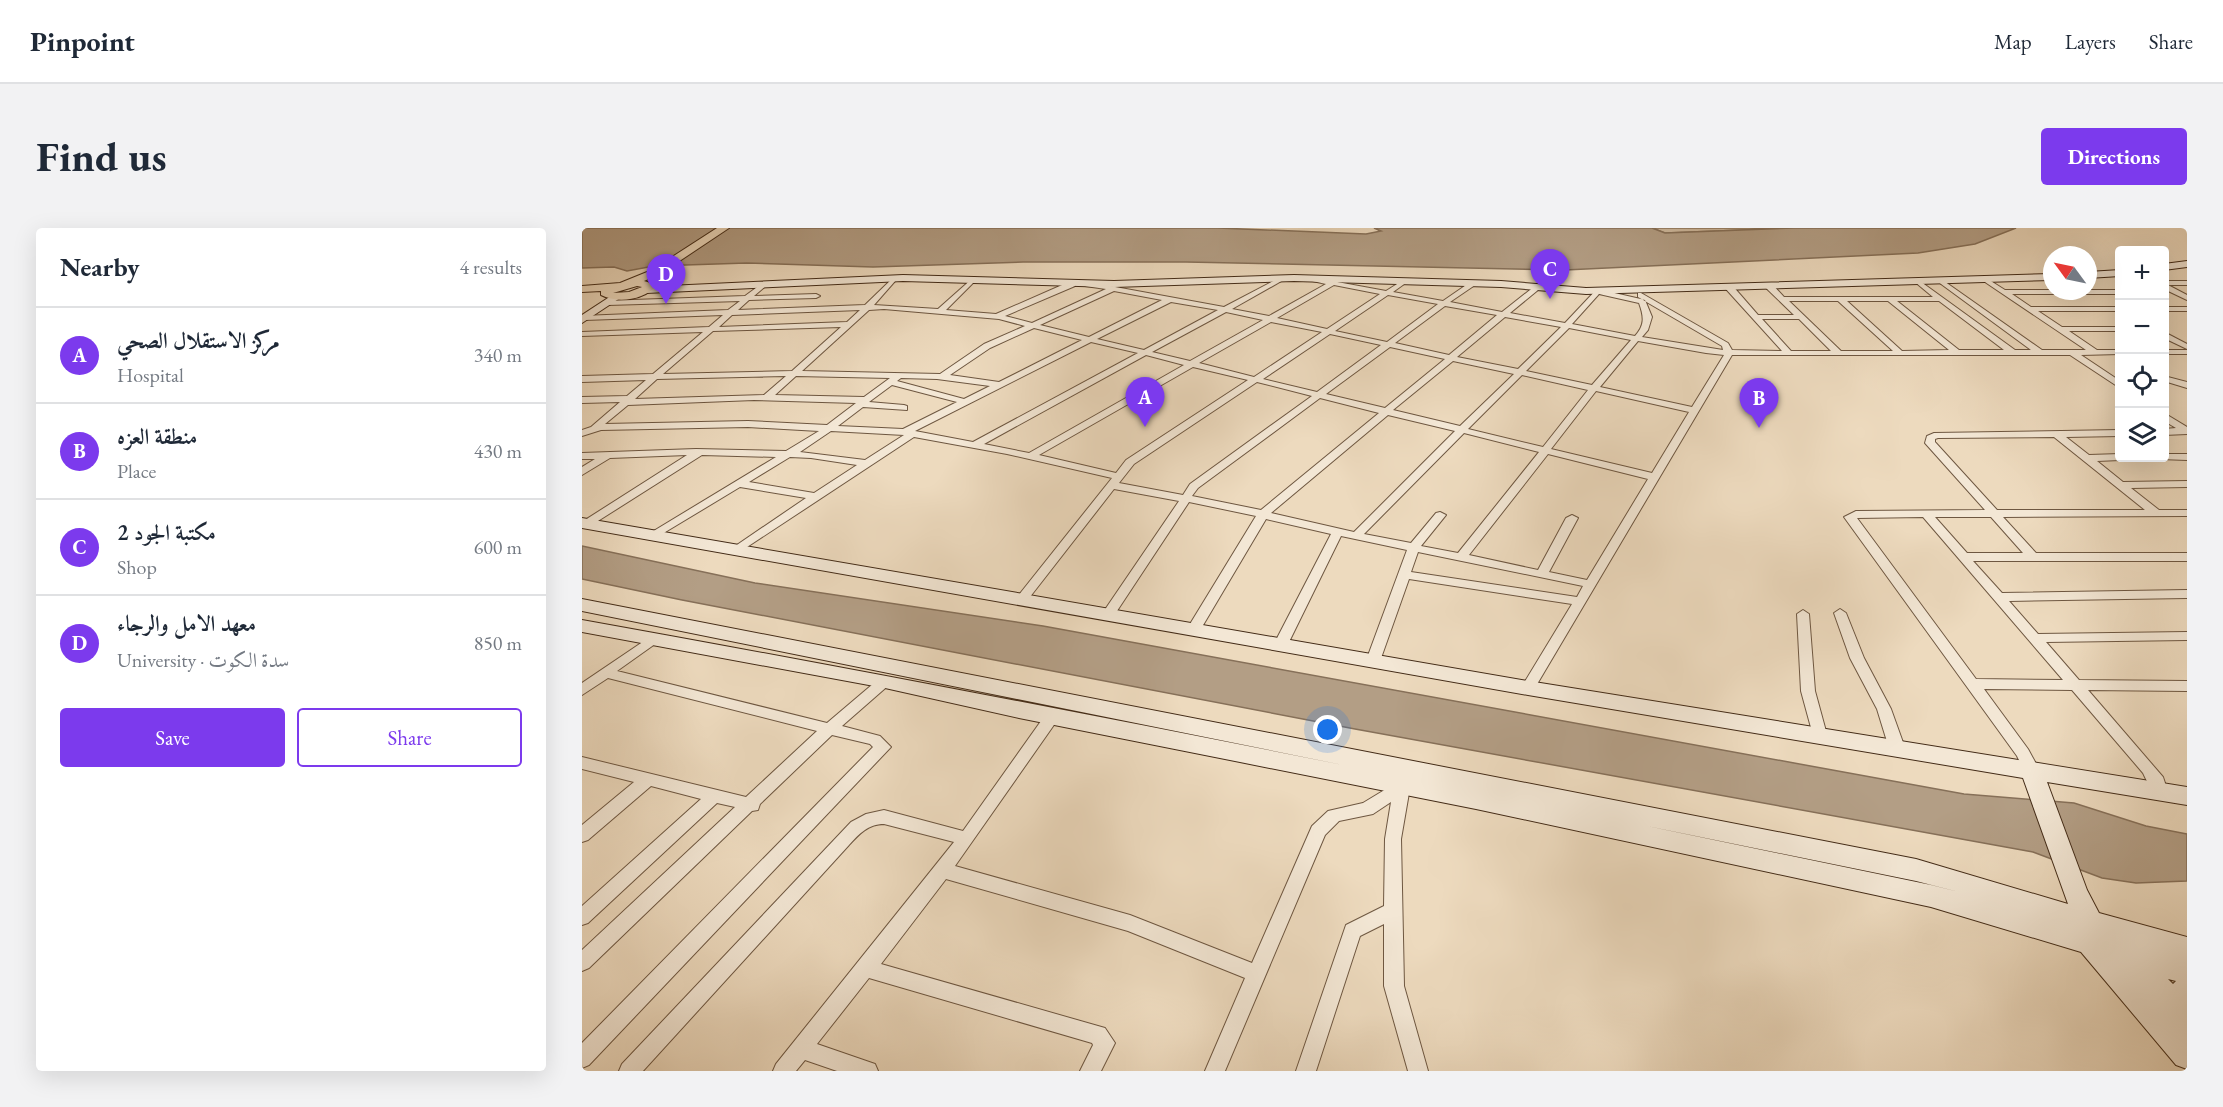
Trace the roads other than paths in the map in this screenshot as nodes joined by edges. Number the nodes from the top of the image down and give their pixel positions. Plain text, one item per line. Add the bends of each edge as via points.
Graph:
1 (724, 228) edge
2 (2187, 264) edge
3 (2169, 266) edge
4 (657, 271) junction
5 (2115, 273) edge
6 (2097, 274) edge
7 (2043, 277) edge
8 (1288, 278) junction
9 (1308, 278) junction
10 (894, 279) junction
11 (974, 279) junction
12 (1984, 279) junction
13 (1939, 280) junction
14 (805, 281) junction
15 (1405, 281) junction
16 (1917, 281) junction
17 (828, 282) junction
18 (1333, 283) junction
19 (1472, 283) junction
20 (2187, 283) edge
21 (1072, 284) junction
22 (1088, 284) junction
23 (2169, 284) edge
24 (764, 285) junction
25 (1768, 285) junction
26 (648, 286) junction
27 (1728, 286) junction
28 (2169, 287) edge
29 (1535, 288) junction
30 (582, 289) edge
31 (1113, 289) junction
32 (1631, 289) junction
33 (1597, 291) junction
34 (2097, 291) edge
35 (2005, 292) junction
36 (2043, 292) edge
37 (2115, 292) edge
38 (2169, 292) edge
39 (2176, 292) junction
40 (614, 293) junction
41 (582, 294) edge
42 (1387, 294) junction
43 (2097, 295) edge
44 (816, 296) junction
45 (748, 298) junction
46 (2187, 298) edge
47 (1170, 299) junction
48 (1783, 299) junction
49 (1840, 299) junction
50 (1890, 299) junction
51 (1941, 299) junction
52 (702, 300) junction
53 (664, 301) junction
54 (1444, 304) junction
55 (2115, 306) edge
56 (867, 308) junction
57 (2031, 309) junction
58 (2115, 309) edge
59 (2169, 309) edge
60 (2187, 309) edge
61 (804, 310) junction
62 (1228, 310) junction
63 (731, 312) junction
64 (940, 312) junction
65 (681, 314) junction
66 (1503, 315) junction
67 (642, 316) junction
68 (996, 317) junction
69 (1755, 317) junction
70 (1801, 317) junction
71 (583, 319) edge
72 (1273, 320) junction
73 (849, 324) junction
74 (1032, 324) junction
75 (1566, 327) junction
76 (711, 329) junction
77 (2060, 329) junction
78 (2115, 329) edge
79 (659, 331) junction
80 (619, 332) junction
81 (1328, 332) junction
82 (582, 334) edge
83 (2169, 337) edge
84 (1090, 338) junction
85 (1633, 340) junction
86 (1387, 345) junction
87 (2187, 347) edge
88 (1147, 352) junction
89 (1899, 352) junction
90 (1956, 352) junction
91 (2012, 352) junction
92 (2039, 352) junction
93 (2071, 352) junction
94 (2095, 352) junction
95 (2115, 352) edge
96 (2187, 352) edge
97 (1729, 353) junction
98 (1788, 353) junction
99 (1838, 353) junction
100 (2169, 354) edge
101 (1450, 359) junction
102 (1196, 364) junction
103 (1518, 373) junction
104 (793, 374) junction
105 (653, 377) junction
106 (941, 377) junction
107 (582, 379) edge
108 (595, 379) junction
109 (894, 379) junction
110 (962, 379) junction
111 (1255, 379) junction
112 (2169, 380) edge
113 (2115, 382) edge
114 (998, 384) junction
115 (2187, 386) edge
116 (582, 389) edge
117 (1593, 389) junction
118 (933, 393) junction
119 (1321, 394) junction
120 (766, 398) junction
121 (582, 400) edge
122 (626, 400) junction
123 (963, 401) junction
124 (862, 402) junction
125 (904, 408) dead end
126 (1387, 410) junction
127 (1695, 410) junction
128 (2169, 419) edge
129 (829, 426) junction
130 (597, 428) junction
131 (1462, 429) junction
132 (2186, 431) edge
133 (909, 432) junction
134 (2169, 432) edge
135 (582, 433) edge
136 (2115, 433) edge
137 (2057, 434) junction
138 (976, 444) junction
139 (1546, 450) junction
140 (699, 452) junction
141 (609, 454) junction
142 (788, 454) junction
143 (582, 456) edge
144 (1031, 456) junction
145 (2115, 457) edge
146 (2169, 457) edge
147 (2187, 457) edge
148 (2087, 458) junction
149 (867, 463) junction
150 (582, 472) edge
151 (1655, 477) junction
152 (1114, 480) junction
153 (739, 484) junction
154 (2187, 484) edge
155 (2121, 485) junction
156 (818, 497) junction
157 (1185, 498) junction
158 (1993, 513) junction
159 (2156, 513) junction
160 (1263, 514) junction
161 (1926, 514) junction
162 (2185, 514) edge
163 (1440, 515) dead end
164 (1572, 518) dead end
165 (584, 524) edge
166 (1338, 531) junction
167 (653, 535) junction
168 (1357, 535) junction
169 (1414, 547) junction
170 (737, 549) junction
171 (1461, 557) junction
172 (1964, 557) junction
173 (2033, 557) junction
174 (2187, 557) edge
175 (1405, 574) junction
176 (1542, 574) junction
177 (1590, 584) junction
178 (2187, 594) edge
179 (1998, 597) junction
180 (1022, 598) junction
181 (1580, 601) junction
182 (582, 605) edge
183 (1840, 613) dead end
184 (1108, 614) junction
185 (1803, 614) dead end
186 (582, 626) edge
187 (1194, 629) junction
188 (737, 636) junction
189 (2187, 636) edge
190 (2034, 638) junction
191 (650, 641) junction
192 (1281, 644) junction
193 (720, 653) junction
194 (1373, 661) junction
195 (605, 673) junction
196 (885, 681) junction
197 (1972, 684) junction
198 (2187, 686) edge
199 (2077, 687) junction
200 (1528, 688) junction
201 (582, 690) edge
202 (1051, 718) junction
203 (828, 730) junction
204 (1820, 735) junction
205 (1897, 748) junction
206 (582, 763) edge
207 (2032, 771) junction
208 (647, 780) junction
209 (1402, 787) junction
210 (2160, 792) junction
211 (714, 796) junction
212 (2187, 796) edge
213 (752, 805) junction
214 (582, 835) edge
215 (967, 839) junction
216 (942, 870) junction
217 (1393, 911) junction
218 (582, 917) edge
219 (2086, 920) junction
220 (2187, 949) edge
221 (2125, 954) junction
222 (582, 962) edge
223 (865, 968) junction
224 (1257, 974) junction
225 (2185, 999) edge
226 (801, 1048) junction
227 (2187, 1054) edge
228 (582, 1058) edge
229 (629, 1071) edge
230 (783, 1071) edge
231 (868, 1071) edge
232 (1090, 1071) edge
233 (1215, 1071) edge
234 (1306, 1071) edge
235 (1418, 1071) edge

1 - 4 main road
2 - 3 street
4 - 26 main road
4 - 40 main road
5 - 6 street
7 - 12 street
8 - 9 street
8 - 14 street via 1089,280 924,274
8 - 22 street
8 - 62 street
9 - 15 street
9 - 18 street
10 - 11 street
10 - 17 street
10 - 56 street
11 - 21 street
11 - 64 street
12 - 13 street
12 - 35 street
13 - 16 street
13 - 92 street
14 - 17 street
14 - 24 street
14 - 26 street
15 - 19 street
15 - 42 street
16 - 25 street
16 - 51 street
17 - 44 street
18 - 42 street
18 - 72 street
19 - 29 street
19 - 54 street
20 - 23 street
21 - 22 street
21 - 68 street
22 - 31 street
24 - 26 street
24 - 45 street
25 - 27 street
25 - 48 street
26 - 40 main road
27 - 32 street
27 - 69 street
28 - 39 street
29 - 33 street
29 - 66 street
30 - 40 main road
31 - 47 street
31 - 74 street
32 - 33 street
32 - 97 street via 1725,345
33 - 75 street
33 - 85 street via 1645,304 1648,322
34 - 37 street
35 - 36 street
35 - 57 street
38 - 39 street
39 - 46 street
40 - 41 main road
40 - 53 street
40 - 71 street
42 - 54 street
42 - 81 street
43 - 55 street
44 - 45 street
44 - 61 street
45 - 52 street
45 - 63 street
47 - 62 street
47 - 84 street
48 - 49 street
48 - 70 street
49 - 50 street
49 - 89 street
50 - 51 street
50 - 90 street
51 - 91 street
52 - 53 street
52 - 65 street
53 - 67 street
54 - 66 street
54 - 86 street
56 - 61 street
56 - 64 street
56 - 73 street
57 - 58 street
57 - 77 street
59 - 60 street
61 - 63 street
62 - 72 street
62 - 88 street
63 - 65 street
63 - 76 street
64 - 68 street
65 - 67 street
65 - 79 street
66 - 75 street
66 - 101 street
67 - 71 street
67 - 80 street
68 - 74 street
69 - 70 street
69 - 98 street
70 - 99 street
72 - 81 street
72 - 102 street
73 - 76 street
73 - 104 street
74 - 84 street
74 - 106 street via 972,355
75 - 85 street
75 - 103 street
76 - 79 street
76 - 105 street
77 - 78 street
77 - 94 street
79 - 80 street
80 - 82 street
81 - 86 street
81 - 111 street
83 - 87 street
84 - 88 street
84 - 114 street
85 - 97 street
85 - 117 street
86 - 101 street
86 - 119 street
88 - 102 street
88 - 138 street
89 - 90 street
89 - 99 street
90 - 91 street
91 - 92 street
92 - 93 street
93 - 94 street
93 - 113 street
94 - 95 street
96 - 100 street
97 - 98 street
97 - 127 street
98 - 99 street
101 - 103 street
101 - 126 street
102 - 111 street
102 - 144 street
103 - 117 street
103 - 131 street
104 - 105 street
104 - 109 street
104 - 120 street
105 - 108 street
105 - 122 street
106 - 109 street
106 - 110 street
107 - 108 street
108 - 116 street
109 - 118 street
109 - 124 street
110 - 114 street
110 - 118 street
111 - 119 street
111 - 152 street via 1137,456
112 - 115 street
114 - 123 street
117 - 127 street
117 - 139 street
118 - 123 street
119 - 126 street
119 - 157 street via 1202,480
120 - 122 street
120 - 124 street
121 - 122 street
122 - 130 street
123 - 133 street
124 - 125 street
124 - 129 street
126 - 131 street
126 - 160 street
127 - 151 street
128 - 132 street
129 - 130 street
129 - 133 street
129 - 142 street
130 - 135 street
131 - 139 street
131 - 168 street
132 - 134 street
133 - 138 street
133 - 149 street
136 - 137 street
137 - 148 street
137 - 158 street via 1930,438 1949,466
138 - 144 street
139 - 151 street
139 - 171 street
140 - 141 street
140 - 142 street
140 - 165 street
141 - 143 street
141 - 150 street
142 - 149 street
142 - 153 street
144 - 152 street
145 - 148 street
146 - 147 street
148 - 155 street
149 - 156 street
151 - 177 street
152 - 157 street
152 - 180 street
153 - 156 street
153 - 167 street
154 - 155 street
155 - 159 street
156 - 170 street
157 - 160 street
157 - 184 street
158 - 159 street
158 - 161 street
158 - 173 street
159 - 162 street
160 - 166 street
160 - 187 street
161 - 172 street
161 - 197 street via 1850,517
163 - 169 street
164 - 176 street
165 - 167 street
166 - 168 street
166 - 192 street
167 - 170 street
168 - 169 street
169 - 171 street
169 - 175 street
170 - 180 street
171 - 176 street
172 - 173 street
172 - 179 street
173 - 174 street
175 - 181 street
175 - 194 street
176 - 177 street
177 - 181 street
178 - 179 street
179 - 190 street
180 - 184 street
181 - 200 street
182 - 188 street
183 - 205 street
184 - 187 street
185 - 204 street via 1808,694
186 - 191 street
187 - 192 street
188 - 193 street
188 - 219 street via 1916,870 1976,884
189 - 190 street
190 - 199 street
191 - 193 street
191 - 195 street
192 - 194 street
193 - 196 street
194 - 200 street
195 - 201 street
195 - 203 street
196 - 202 street
196 - 203 street
197 - 199 street
197 - 207 street
198 - 199 street
199 - 210 street via 2149,769
200 - 204 street
202 - 209 street
202 - 215 street
203 - 213 street
203 - 228 street via 876,740 883,747
204 - 205 street
205 - 207 street
206 - 208 street
207 - 210 street
207 - 219 street
208 - 211 street
208 - 214 street
209 - 217 street via 1393,839
209 - 219 street via 1985,910
209 - 224 street via 1367,809 1334,816 1318,831
210 - 212 street
211 - 213 street
211 - 218 street
213 - 222 street
215 - 216 street
215 - 229 street via 884,817 863,822
216 - 223 street
216 - 224 street via 1130,923
217 - 234 street via 1353,931
217 - 235 street via 1394,986
219 - 220 street via 2139,939
219 - 221 street
219 - 227 street
221 - 225 street
221 - 225 street
223 - 226 street
223 - 232 street via 1098,1035 1105,1042
224 - 233 street
226 - 230 street
226 - 231 street

